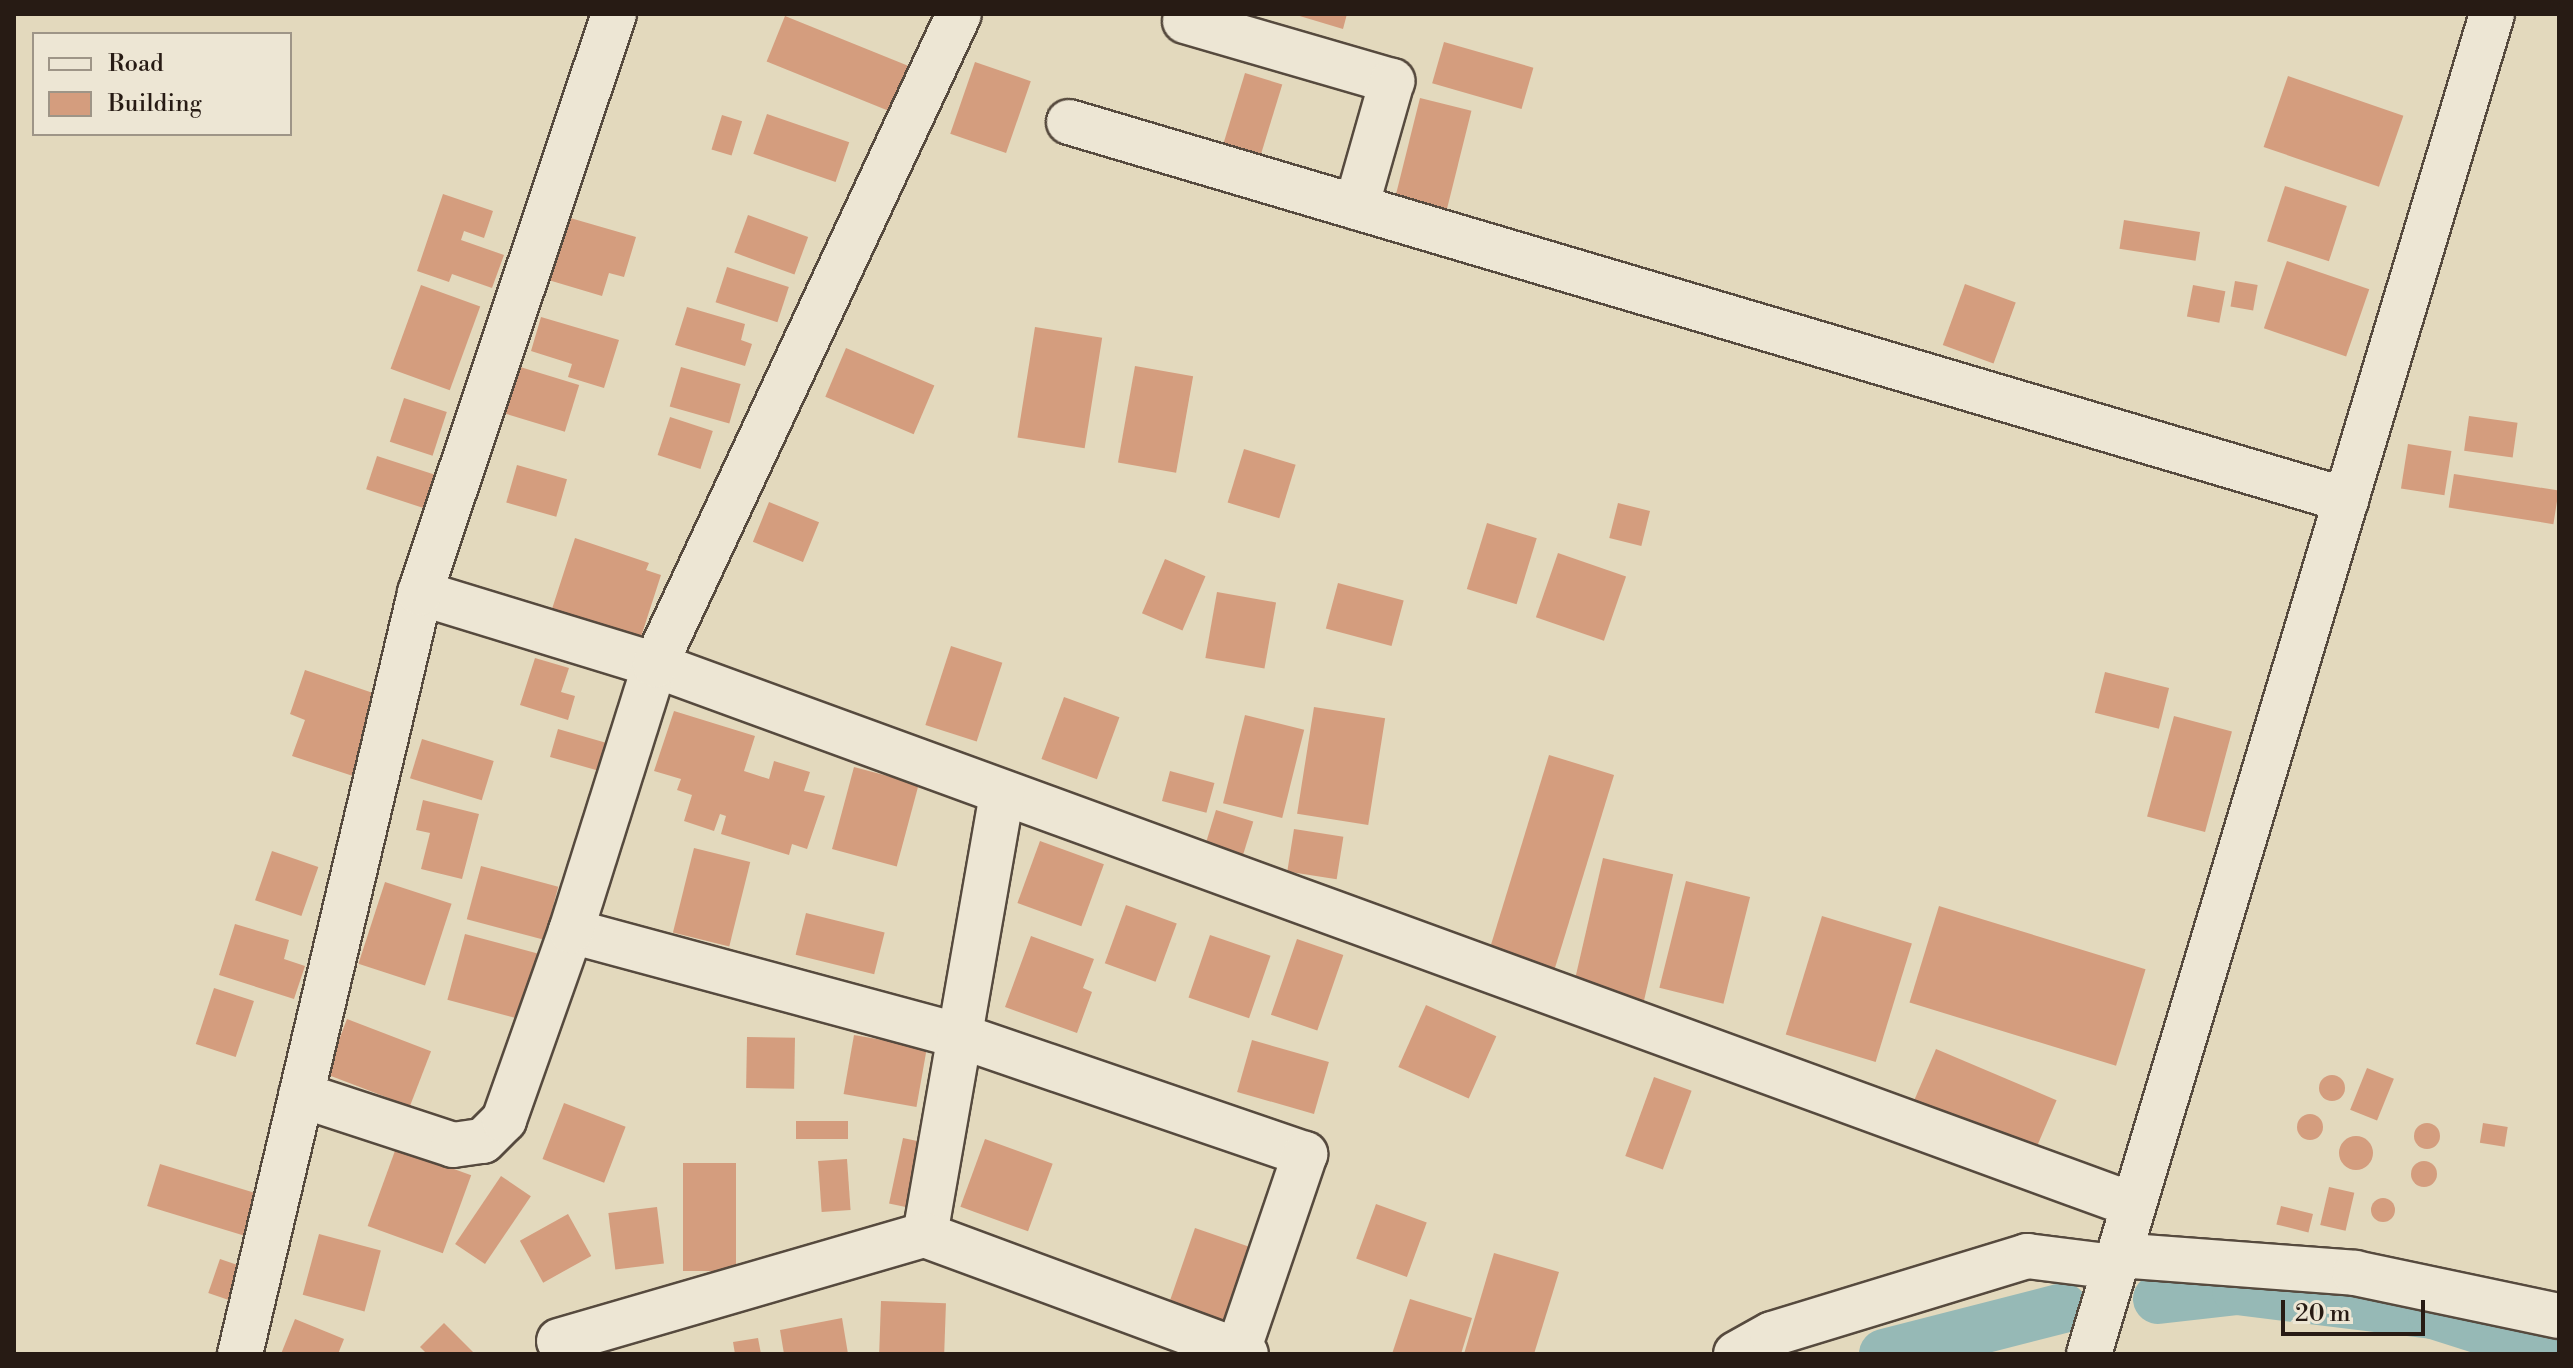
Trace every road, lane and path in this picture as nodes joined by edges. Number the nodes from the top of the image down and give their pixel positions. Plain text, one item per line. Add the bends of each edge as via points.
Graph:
1 (614, 14) edge
2 (959, 14) edge
3 (1185, 21) dead end
4 (2488, 32) edge
5 (1069, 122) dead end
6 (1356, 207) junction
7 (2346, 500) junction
8 (420, 593) junction
9 (655, 665) junction
10 (1002, 793) junction
11 (571, 931) junction
12 (960, 1036) junction
13 (301, 1095) junction
14 (2133, 1205) junction
15 (925, 1235) junction
16 (2116, 1261) junction
17 (2559, 1316) edge
18 (559, 1341) dead end
19 (1242, 1352) edge
20 (240, 1354) edge
21 (1736, 1354) edge
22 (2089, 1354) edge

1 - 8 street
2 - 9 street
3 - 6 street via 1392,81
4 - 7 street
5 - 6 street
6 - 7 street
7 - 14 street
8 - 9 street
8 - 13 street
9 - 10 street
9 - 11 street
10 - 12 street
10 - 14 street
11 - 12 street
11 - 13 street via 504,1120 483,1141 453,1145
12 - 15 street
12 - 19 street via 1305,1154
13 - 20 street
14 - 16 street
15 - 18 street
15 - 19 street
16 - 17 street via 2355,1273
16 - 21 street via 2027,1256 1772,1334
16 - 22 street

